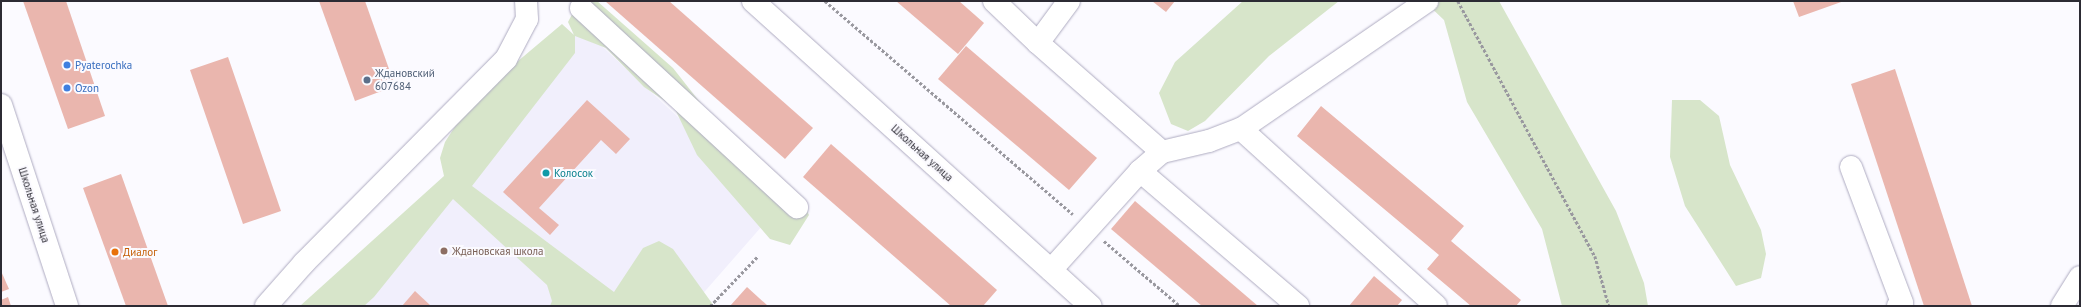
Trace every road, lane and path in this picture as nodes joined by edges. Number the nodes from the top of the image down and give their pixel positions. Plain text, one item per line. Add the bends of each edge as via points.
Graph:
1 (526, 1) edge
2 (753, 1) edge
3 (825, 1) edge
4 (994, 1) edge
5 (1069, 1) edge
6 (1427, 1) edge
7 (1458, 1) edge
8 (581, 8) dead end
9 (1038, 43) junction
10 (1, 105) edge
11 (1241, 129) junction
12 (1162, 152) junction
13 (1851, 167) dead end
14 (1140, 171) junction
15 (797, 207) dead end
16 (1089, 228) junction
17 (758, 256) dead end
18 (1051, 270) junction
19 (2080, 277) edge
20 (67, 306) edge
21 (266, 306) edge
22 (710, 306) edge
23 (1090, 306) edge
24 (1180, 306) edge
25 (1298, 306) edge
26 (1436, 306) edge
27 (1609, 306) edge
28 (1898, 306) edge
29 (2062, 306) edge

1 - 21 street via 527,19 506,59 304,263
2 - 18 street, Школьная улица
3 - 16 path
4 - 9 street
5 - 9 street
6 - 11 street
7 - 27 path via 1595,256
8 - 15 street
9 - 12 street
10 - 20 street, Школьная улица
11 - 12 street via 1209,141
11 - 26 street
12 - 14 street
13 - 28 street via 1902,304
14 - 16 street
14 - 25 street
16 - 18 street
16 - 24 path
17 - 22 path
18 - 23 street, Школьная улица
19 - 29 street

